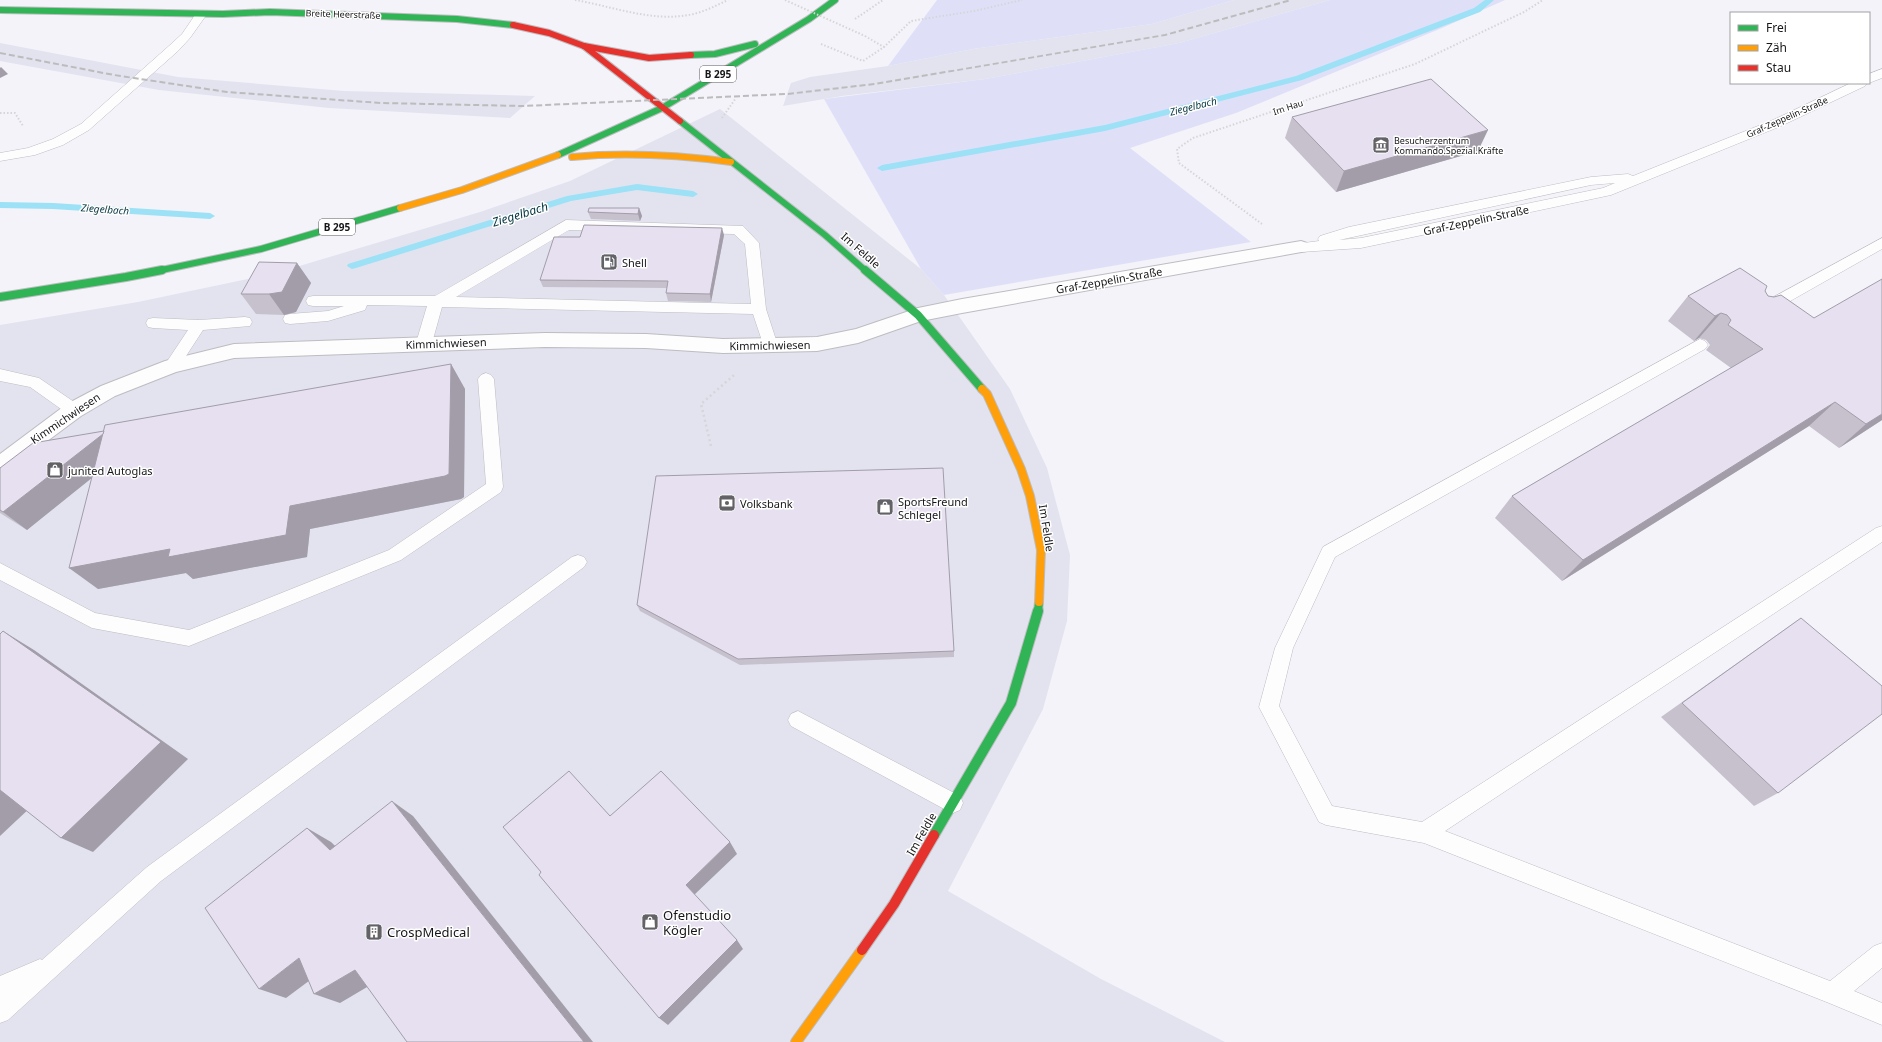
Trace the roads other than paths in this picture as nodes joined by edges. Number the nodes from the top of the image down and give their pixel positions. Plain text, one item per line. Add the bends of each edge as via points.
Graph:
1 (835, 0) edge
2 (0, 10) edge
3 (201, 14) junction
4 (775, 39) junction
5 (584, 46) junction
6 (1882, 73) edge
7 (1870, 79) edge
8 (1859, 84) edge
9 (662, 108) junction
10 (0, 156) edge
11 (545, 161) junction
12 (731, 162) junction
13 (1882, 242) edge
14 (1298, 248) joint
15 (0, 297) edge
16 (381, 300) junction
17 (313, 301) dead end
18 (436, 302) junction
19 (759, 309) junction
20 (918, 315) junction
21 (1751, 316) edge
22 (290, 318) dead end
23 (245, 322) edge
24 (153, 323) dead end
25 (199, 325) junction
26 (424, 343) junction
27 (1700, 345) dead end
28 (770, 346) junction
29 (172, 366) junction
30 (0, 375) edge
31 (486, 379) dead end
32 (74, 410) junction
33 (0, 465) edge
34 (1882, 533) edge
35 (578, 562) dead end
36 (0, 571) edge
37 (798, 720) dead end
38 (953, 803) junction
39 (1424, 833) junction
40 (1882, 954) edge
41 (51, 966) junction
42 (0, 987) edge
43 (1833, 993) junction
44 (0, 1012) edge
45 (1882, 1014) edge
46 (796, 1042) edge

1 - 4 street, B 295
2 - 3 street, Breite Heerstraße
3 - 5 street, Breite Heerstraße via 270,12 457,19 515,25 549,33
3 - 10 lane via 174,48 85,127 58,142 30,152
4 - 5 street via 715,54 649,58
4 - 9 street, B 295
5 - 9 street, Breite Heerstraße
6 - 7 lane
8 - 14 lane, Graf-Zeppelin-Straße via 1777,123 1606,192 1369,242
9 - 11 street, B 295
9 - 12 street, Im Feldle
11 - 12 street via 604,153 676,154
11 - 15 street, B 295 via 462,190 261,249 126,277
12 - 20 street, Im Feldle via 825,235
13 - 21 lane
14 - 20 street, Graf-Zeppelin-Straße
16 - 17 lane
16 - 18 lane
16 - 22 lane via 328,316
18 - 19 lane via 633,304
18 - 19 lane via 566,225 661,226 738,229 752,242
18 - 26 lane
19 - 28 lane
20 - 28 street, Kimmichwiesen via 858,336 817,344
20 - 38 street, Im Feldle via 987,394 1022,469 1041,550 1038,616 1011,703
23 - 25 lane
24 - 25 lane
25 - 29 lane
26 - 28 street, Kimmichwiesen via 561,340
26 - 29 street, Kimmichwiesen via 234,351
27 - 39 lane via 1329,552 1284,648 1269,707 1326,815
29 - 32 street, Kimmichwiesen via 108,391
30 - 32 lane via 34,382
31 - 36 lane via 494,487 395,555 189,638 92,620
32 - 33 street, Kimmichwiesen
34 - 39 lane
35 - 41 lane via 154,874
37 - 38 lane
38 - 46 street, Im Feldle via 894,904
39 - 43 lane
40 - 43 lane
41 - 42 lane
41 - 44 lane
43 - 45 lane

